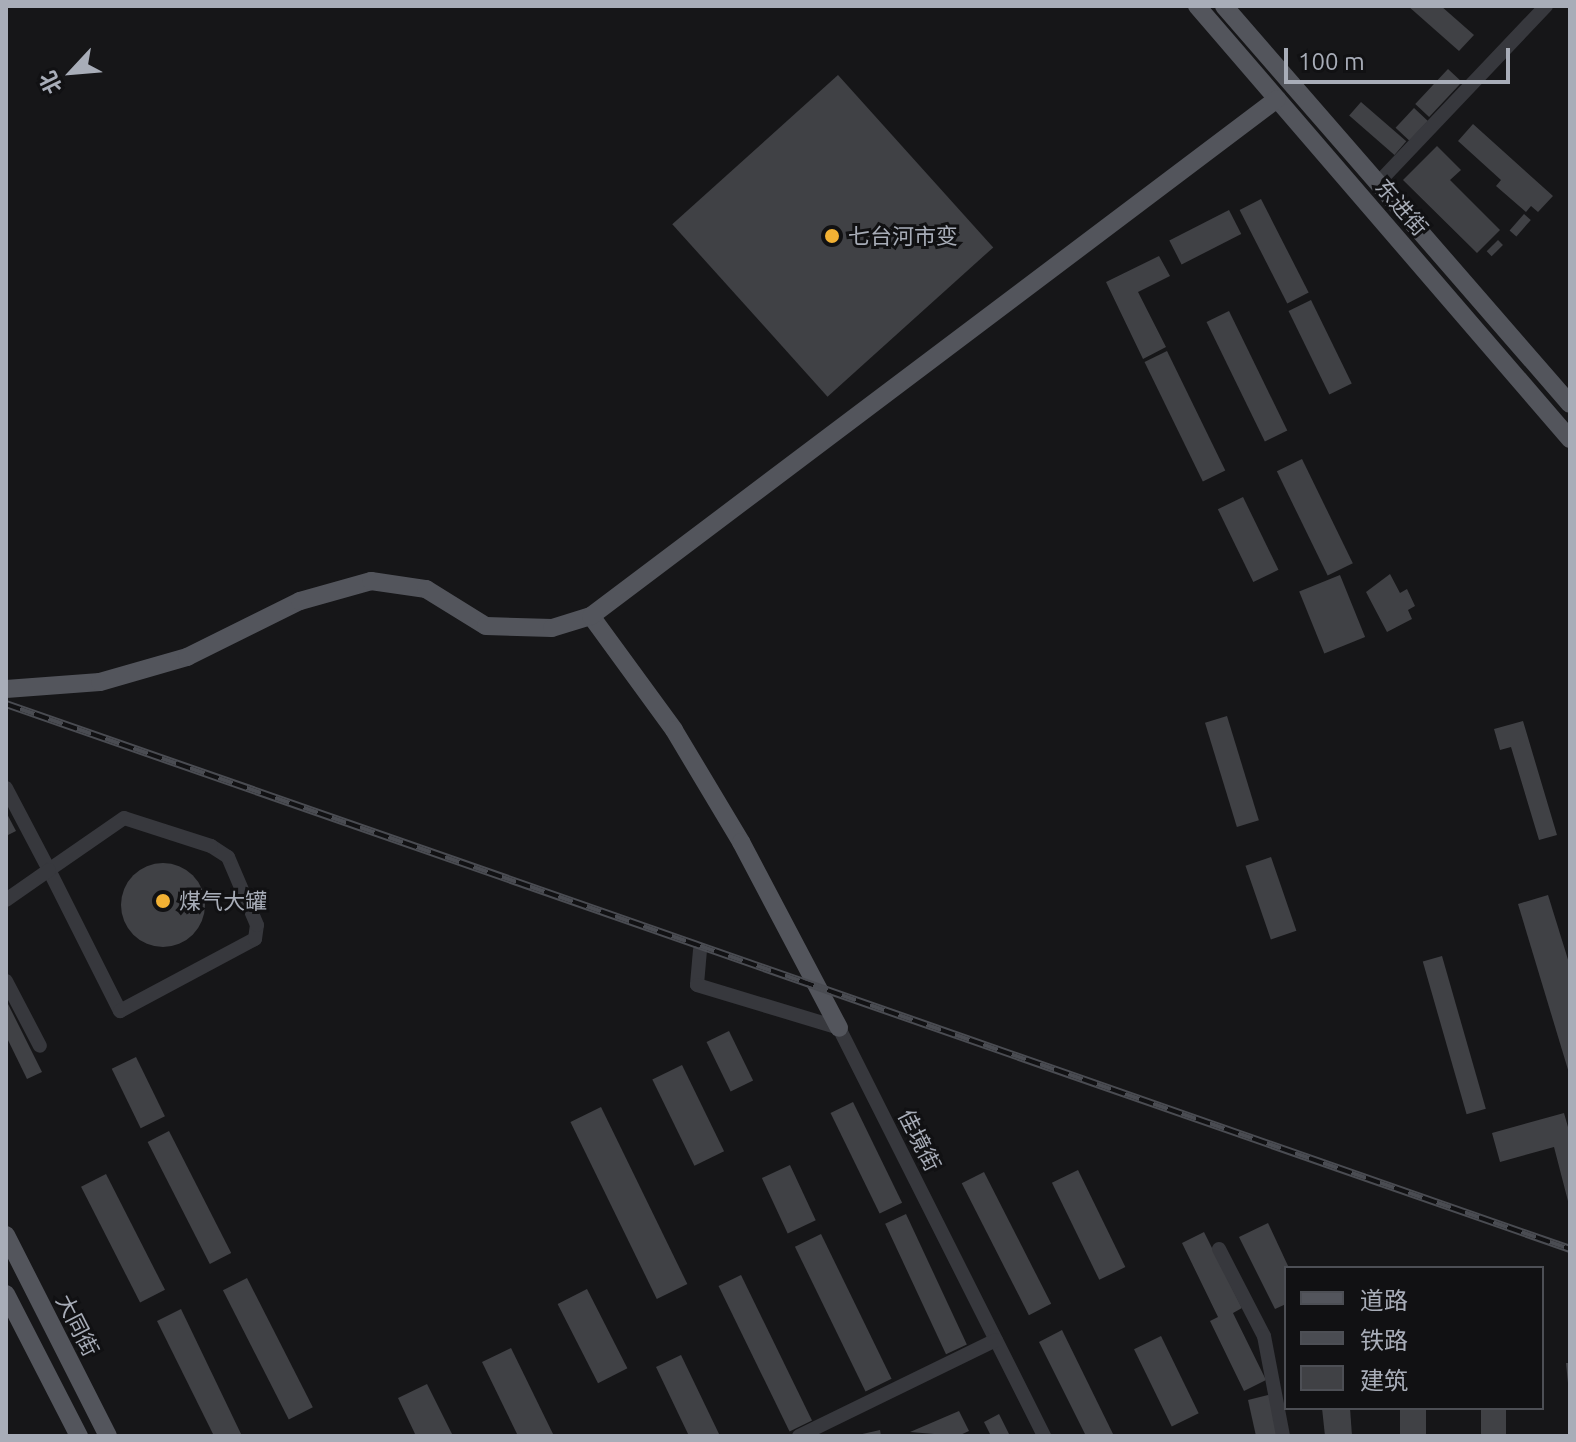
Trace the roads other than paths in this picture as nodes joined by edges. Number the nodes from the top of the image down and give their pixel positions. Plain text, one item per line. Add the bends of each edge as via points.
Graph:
1 (1197, 6) edge
2 (1224, 6) edge
3 (1546, 6) edge
4 (1277, 99) junction
5 (1378, 183) junction
6 (1570, 404) edge
7 (1570, 439) edge
8 (591, 616) junction
9 (6, 689) edge
10 (6, 788) edge
11 (49, 870) junction
12 (6, 900) edge
13 (700, 950) dead end
14 (6, 981) edge
15 (839, 1028) junction
16 (40, 1046) dead end
17 (6, 1235) edge
18 (1219, 1249) dead end
19 (6, 1294) edge
20 (996, 1340) junction
21 (808, 1434) edge
22 (79, 1436) edge
23 (108, 1436) edge
24 (1044, 1436) edge
25 (1283, 1436) edge

1 - 4 main road, 东进街
2 - 5 main road, 东进街
3 - 5 street
4 - 7 main road, 东进街
4 - 8 main road
5 - 6 main road, 东进街
8 - 9 main road via 552,628 486,626 426,589 371,581 300,601 187,657 115,678
8 - 15 main road via 674,730 741,842
10 - 11 street
11 - 11 street via 124,818 211,846 228,857 257,925 251,946 120,1011
11 - 12 street
13 - 15 street via 697,985
14 - 16 street
15 - 20 street, 佳境街
17 - 23 main road, 大同街
18 - 25 street via 1264,1336
19 - 22 main road
20 - 21 street
20 - 24 street, 佳境街

